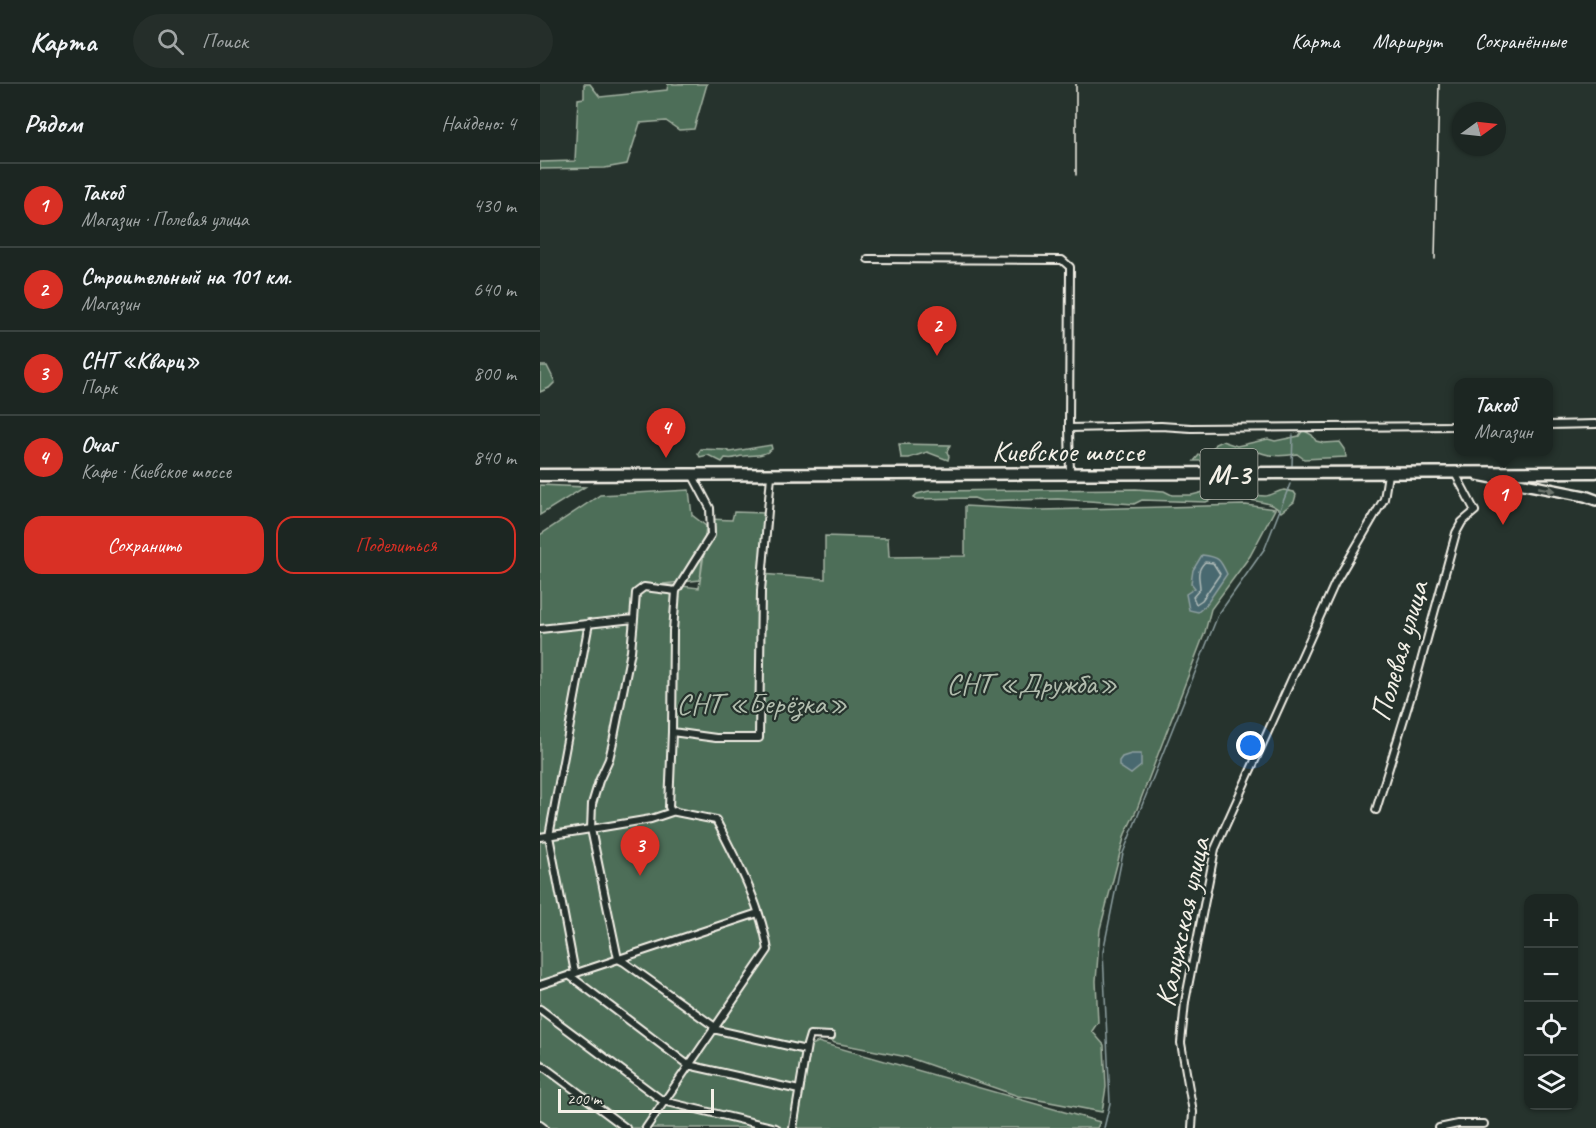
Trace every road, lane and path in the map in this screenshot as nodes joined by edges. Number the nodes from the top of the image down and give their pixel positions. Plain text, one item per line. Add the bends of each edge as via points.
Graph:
1 (868, 259) dead end
2 (1596, 424) edge
3 (1553, 425) edge
4 (1454, 426) edge
5 (1069, 428) junction
6 (1596, 472) edge
7 (1455, 473) junction
8 (1469, 473) junction
9 (1388, 474) junction
10 (540, 475) edge
11 (1070, 475) junction
12 (693, 476) junction
13 (771, 476) junction
14 (1596, 493) edge
15 (1585, 496) junction
16 (1596, 500) edge
17 (676, 591) junction
18 (634, 619) junction
19 (589, 623) junction
20 (541, 629) edge
21 (540, 638) edge
22 (672, 732) junction
23 (1376, 810) dead end
24 (675, 811) junction
25 (591, 830) junction
26 (549, 836) junction
27 (540, 837) edge
28 (758, 914) junction
29 (618, 959) junction
30 (572, 974) junction
31 (540, 985) edge
32 (540, 1009) edge
33 (714, 1028) junction
34 (831, 1036) dead end
35 (806, 1050) junction
36 (540, 1064) edge
37 (688, 1065) junction
38 (799, 1090) junction
39 (663, 1101) junction
40 (1484, 1124) dead end
41 (540, 1125) edge
42 (544, 1128) edge
43 (626, 1128) edge
44 (646, 1128) edge
45 (776, 1128) edge
46 (793, 1128) edge
47 (1192, 1128) edge
48 (1439, 1128) edge

1 - 5 street via 1062,260 1070,267
2 - 3 street
4 - 5 street
5 - 11 street
6 - 8 highway, Киевское шоссе / М-3
7 - 8 highway, Киевское шоссе / М-3
7 - 9 highway, Киевское шоссе / М-3
7 - 23 street, Полевая улица via 1475,511 1456,533
8 -> 15 main road
9 - 11 highway, Киевское шоссе / М-3
9 - 47 street, Калужская улица via 1384,500 1335,583 1215,849 1185,1002 1181,1043 1193,1112
10 - 12 highway, Киевское шоссе / М-3
11 - 13 highway, Киевское шоссе / М-3
12 - 13 highway, Киевское шоссе / М-3
12 - 17 street via 711,508 711,535
13 - 22 street via 761,591 759,738
14 - 15 main road
15 - 16 main road
17 - 18 street via 644,587 636,593
17 - 22 street
18 - 19 street
18 - 25 street via 611,750 592,804
19 - 20 street
19 - 26 street
20 - 21 street
22 - 24 street via 669,807
24 - 25 street
24 - 28 street via 716,820
25 - 26 street
25 - 29 street
26 - 27 street
26 - 30 street
28 - 29 street
28 - 33 street via 768,950
29 - 30 street
29 - 33 street
30 - 31 street
30 - 37 street
32 - 39 street
33 - 35 street
33 - 37 street
34 - 35 street via 810,1035
35 - 38 street
36 - 43 street
37 - 38 street
37 - 39 street
38 - 46 street
39 - 44 street
39 - 45 street
40 - 48 street
41 - 42 street

